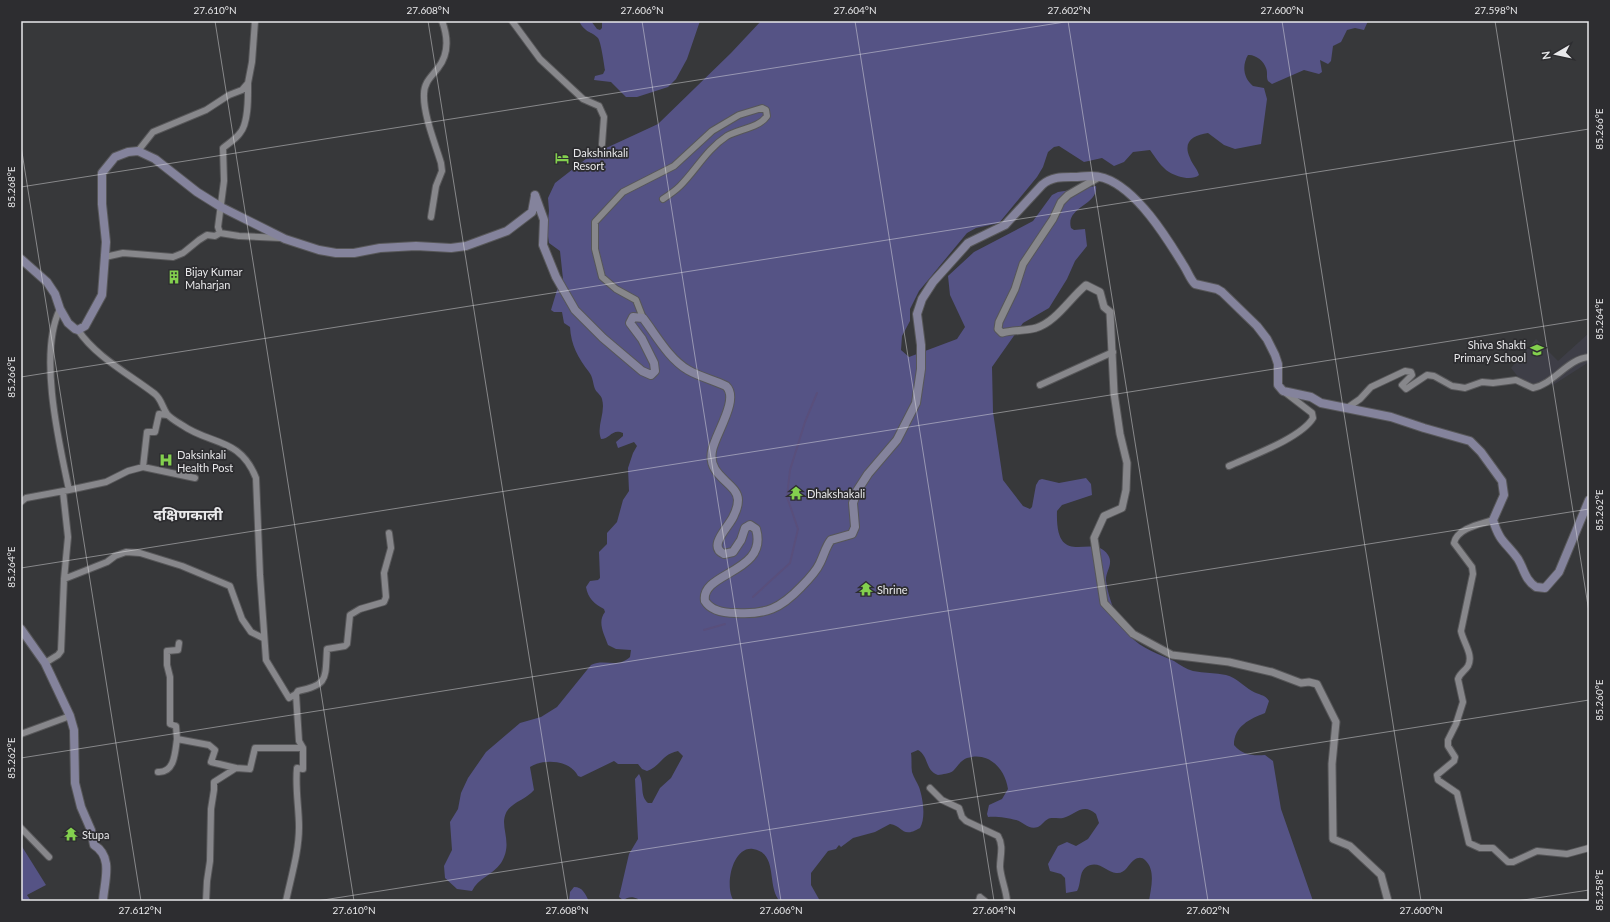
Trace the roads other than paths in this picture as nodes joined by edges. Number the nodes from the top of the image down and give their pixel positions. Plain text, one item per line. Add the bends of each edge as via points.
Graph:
1 (255, 21) edge
2 (442, 21) edge
3 (512, 21) edge
4 (248, 83) junction
5 (602, 144) dead end
6 (138, 151) junction
7 (1099, 177) junction
8 (663, 199) dead end
9 (221, 207) junction
10 (431, 217) dead end
11 (220, 233) junction
12 (285, 239) junction
13 (105, 257) junction
14 (21, 259) edge
15 (60, 310) junction
16 (643, 318) junction
17 (78, 330) junction
18 (1113, 352) junction
19 (1589, 357) edge
20 (1040, 385) dead end
21 (1283, 391) junction
22 (1347, 408) junction
23 (167, 415) junction
24 (1229, 466) dead end
25 (143, 467) junction
26 (195, 478) dead end
27 (69, 490) junction
28 (62, 492) junction
29 (1589, 500) edge
30 (21, 502) edge
31 (1493, 520) junction
32 (389, 533) dead end
33 (64, 579) junction
34 (22, 633) edge
35 (263, 638) junction
36 (179, 643) dead end
37 (45, 662) junction
38 (296, 694) junction
39 (70, 716) junction
40 (21, 734) edge
41 (177, 739) junction
42 (303, 748) junction
43 (236, 768) junction
44 (158, 772) dead end
45 (930, 788) dead end
46 (21, 828) edge
47 (1589, 848) edge
48 (49, 857) dead end
49 (103, 901) edge
50 (206, 901) edge
51 (286, 901) edge
52 (979, 901) edge
53 (985, 901) edge
54 (1007, 901) edge
55 (1388, 901) edge

1 - 4 street
2 - 10 street via 447,38 446,52 439,67 427,79 424,93 425,107 442,171 436,186
3 - 5 street via 545,64 583,99 599,106 604,117
4 - 6 street via 242,90 206,110 153,132
4 - 9 street via 244,128 223,148 224,181
6 - 9 main road via 155,159
6 - 13 main road via 115,157 102,173
7 - 16 main road via 1058,177 1045,182 1005,225 968,243 928,289 917,314 921,369 912,414 897,440 857,491 852,534 831,540 807,582 785,603 767,611 731,613 713,609 705,601 708,587 747,562 754,552 757,540 756,528 750,525 745,528 733,552 724,554 719,551 720,537 734,518 738,500 736,493 718,474 711,461 713,444 729,406 730,392 726,386 682,366
7 - 18 street via 1068,195 1061,202 1053,219 1023,264 1015,289 998,322 998,329 1002,333 1036,328 1052,319 1074,294 1086,285 1100,292 1104,307 1110,312
7 - 21 main road via 1122,188 1147,213 1195,284 1222,292 1257,326 1275,355 1278,364 1278,385
8 - 16 street via 680,186 703,157 726,136 765,120 768,113 766,110 762,108 739,115 712,131 674,166 622,192 595,222 595,249 602,277 616,289 636,300
9 - 11 street via 218,227
9 - 12 main road
11 - 12 street
11 - 13 street via 215,236 207,235 187,251 173,257 123,253
12 - 16 main road via 319,250 354,254 380,248 466,246 508,231 532,212 535,195 544,218 543,245 556,277 574,310 608,343 642,371 651,375 655,371 654,363 641,336 630,324 634,318
13 - 17 main road via 102,295 85,326
14 - 15 main road via 47,282 55,294
15 - 17 main road via 68,323
15 - 27 street via 52,331 50,352 55,426
17 - 23 street via 87,342 155,394 162,401
18 - 20 street
18 - 55 street via 1114,393 1127,464 1122,508 1104,516 1094,538 1104,603 1133,634 1172,655 1230,662 1272,672 1301,683 1317,684 1336,722 1332,764 1333,839 1350,846 1381,875
19 - 22 street via 1580,358 1546,383 1533,388 1516,380 1482,382 1465,388 1427,375 1406,389 1402,385 1412,372 1406,371 1371,387
21 - 22 main road
21 - 24 street via 1312,413 1310,423 1276,444
22 - 31 main road via 1391,417 1470,441 1502,481 1504,495
23 - 25 street via 159,414 155,432 147,432
23 - 35 street via 184,427 232,448 251,466 256,478
25 - 26 street
25 - 27 street via 106,482
27 - 28 street
28 - 30 street via 32,497
28 - 33 street via 68,537
29 - 31 main road via 1559,572 1545,588 1531,584 1519,560 1500,539
31 - 47 street via 1467,529 1454,539 1455,546 1465,556 1473,574 1461,631 1462,640 1470,656 1468,666 1458,679 1463,702 1462,711 1448,740 1448,746 1455,757 1454,761 1437,775 1438,780 1457,793 1469,843 1493,848 1508,862 1537,851 1567,854
32 - 38 street via 391,548 384,573 384,602 360,609 350,615 347,644 327,649 324,679 319,685 298,691
33 - 35 street via 126,552 140,553 182,566 230,586 242,619 251,632
33 - 37 street via 61,651
34 - 37 main road
35 - 38 street via 266,660 288,698
36 - 41 street via 178,650 167,651 170,724 176,726
37 - 39 main road
38 - 42 street via 299,742
39 - 40 street
39 - 49 main road via 74,730 75,783 94,845 101,850 106,861
41 - 43 street via 209,745 215,750 211,762
41 - 44 street via 170,768
42 - 43 street via 255,748 250,769
42 - 51 street via 303,769 297,768 296,780 299,829
43 - 50 street via 214,782
45 - 54 street via 942,800 959,808 966,821 998,836 1002,848 1001,876
46 - 48 street
52 - 53 street via 980,897

